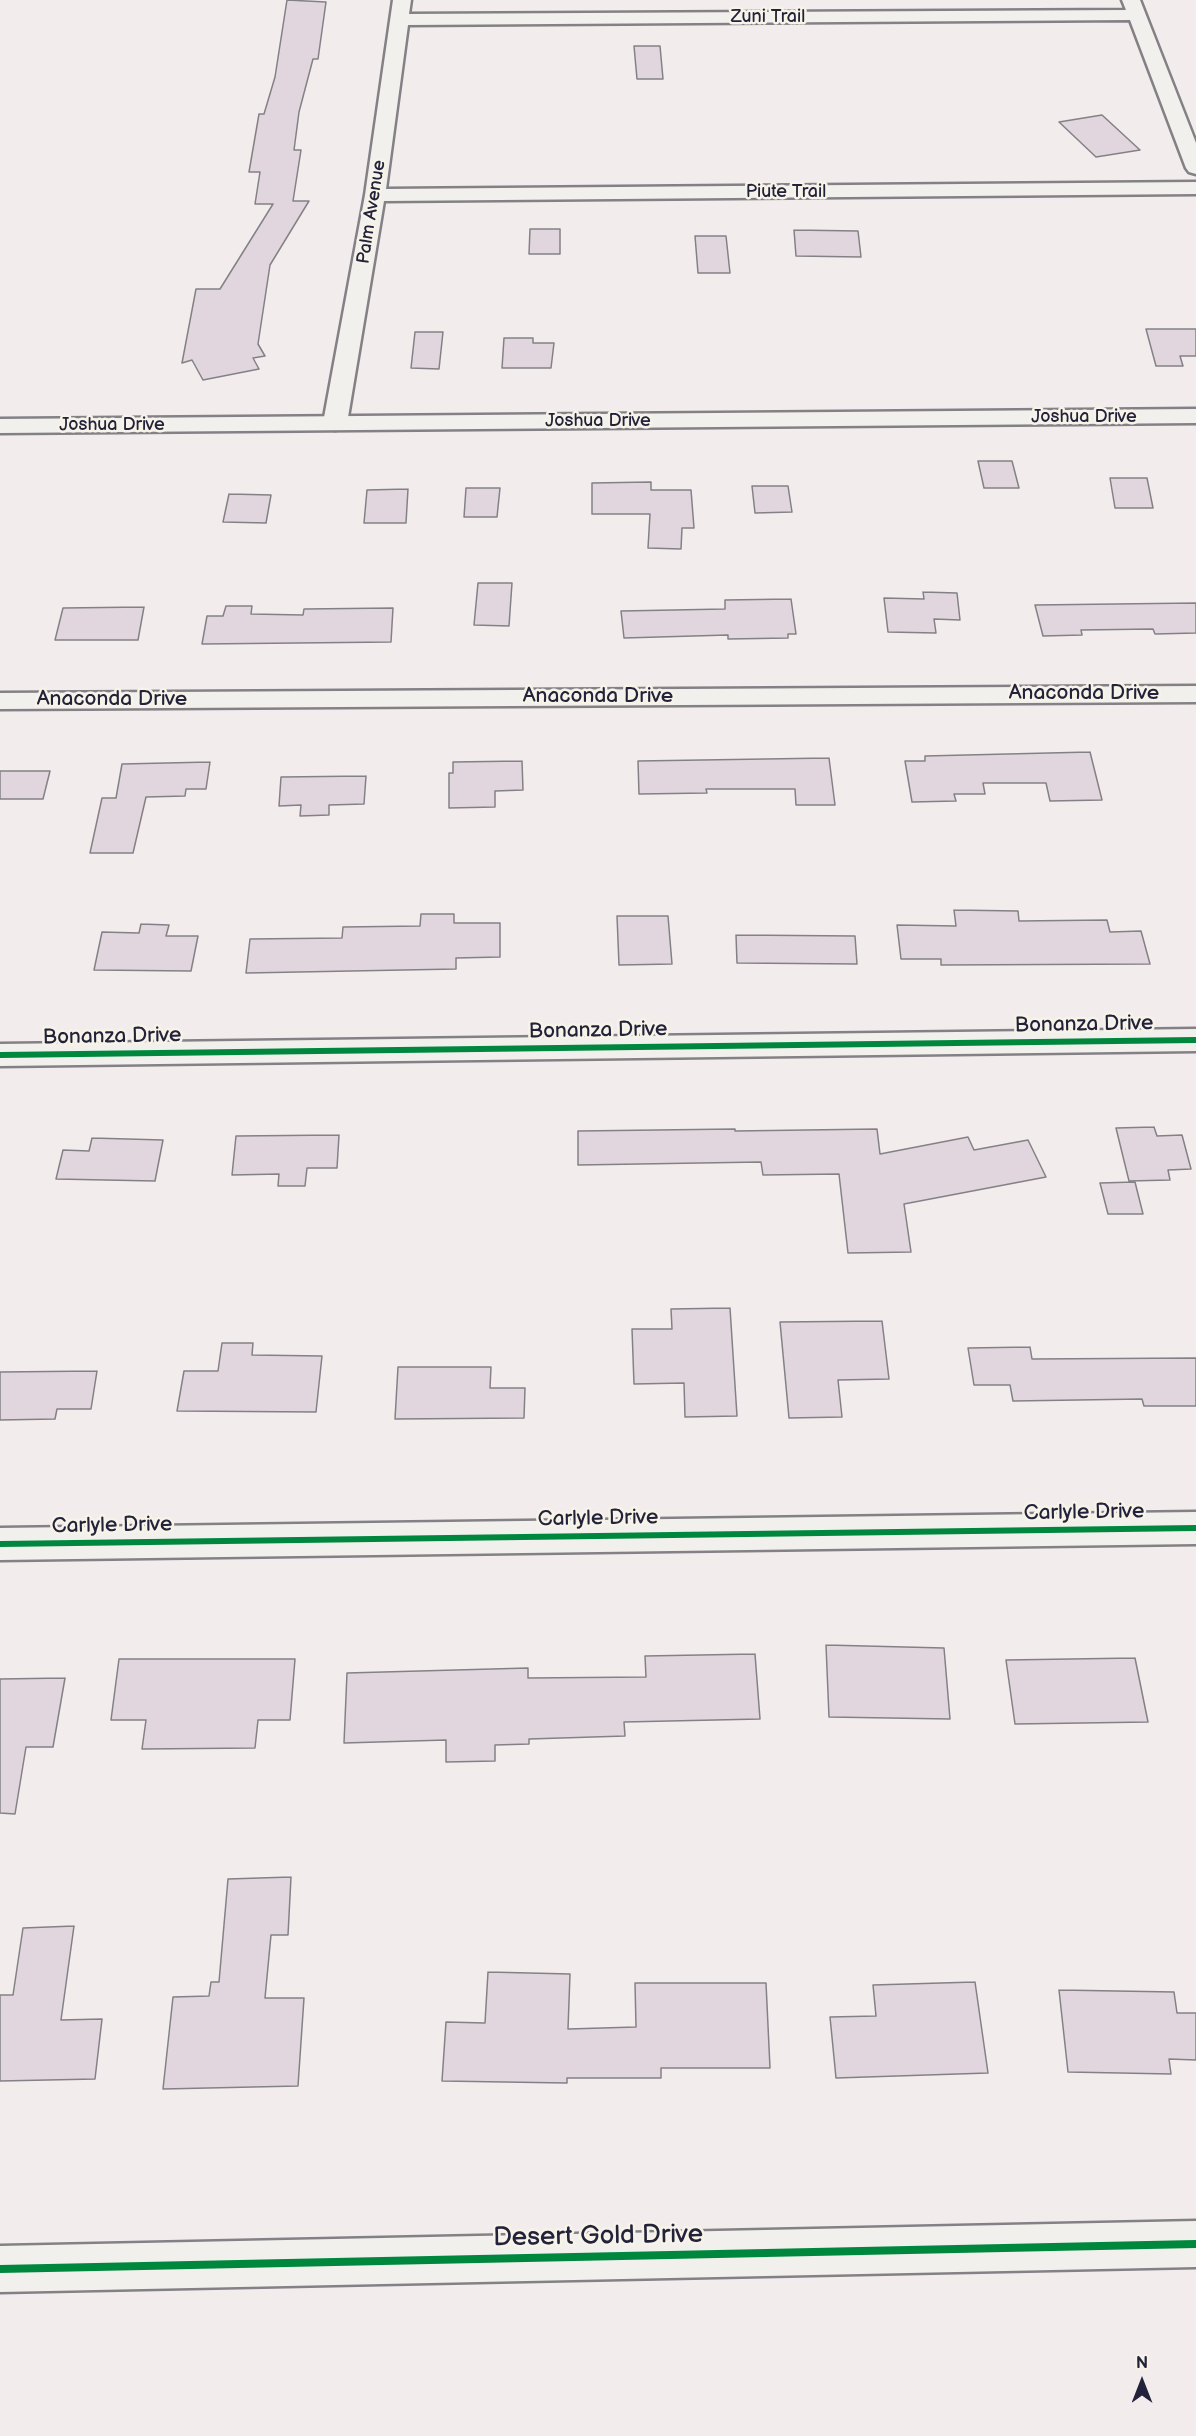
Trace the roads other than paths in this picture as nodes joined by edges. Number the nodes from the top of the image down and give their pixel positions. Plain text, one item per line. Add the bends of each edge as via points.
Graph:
1 (1133, 7) edge
2 (401, 10) edge
3 (1196, 168) edge
4 (1196, 188) edge
5 (375, 195) junction
6 (1196, 416) edge
7 (335, 423) junction
8 (0, 426) edge
9 (1196, 694) edge
10 (0, 701) edge
11 (1196, 1041) edge
12 (0, 1055) edge
13 (1196, 1528) edge
14 (0, 1544) edge
15 (1196, 2244) edge
16 (0, 2269) edge

1 - 2 street, Zuni Trail
1 - 3 street
2 - 5 street, Palm Avenue
4 - 5 street, Piute Trail
5 - 7 street, Palm Avenue
6 - 7 street, Joshua Drive
7 - 8 street, Joshua Drive
9 - 10 street, Anaconda Drive
11 - 12 street, Bonanza Drive
13 - 14 street, Carlyle Drive
15 - 16 street, Desert Gold Drive

